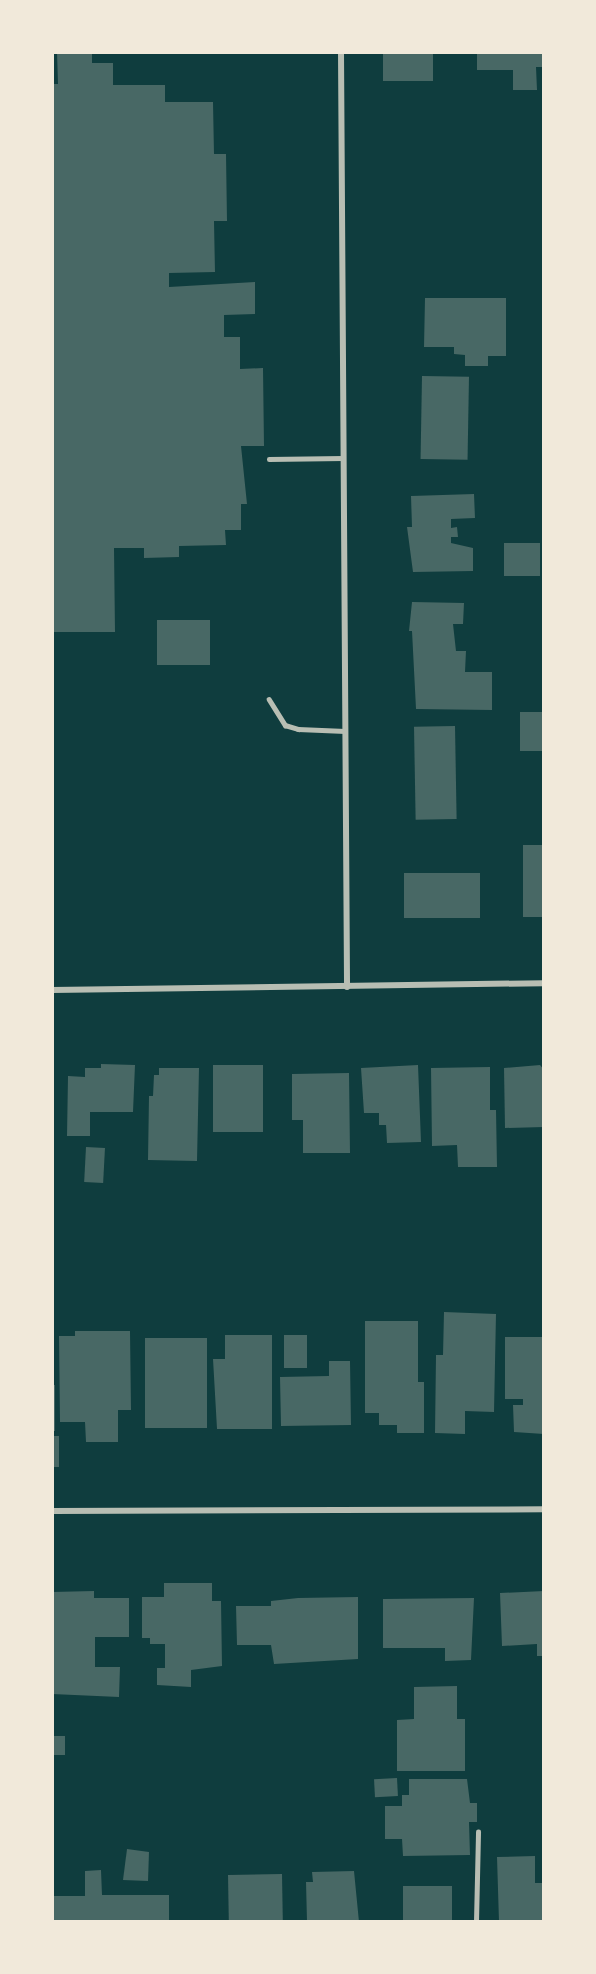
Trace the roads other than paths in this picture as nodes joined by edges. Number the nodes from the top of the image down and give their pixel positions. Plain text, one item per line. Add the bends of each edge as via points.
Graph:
1 (341, 52) edge
2 (343, 458) junction
3 (269, 459) dead end
4 (268, 699) dead end
5 (345, 731) junction
6 (543, 984) edge
7 (347, 987) junction
8 (52, 990) edge
9 (543, 1509) edge
10 (52, 1511) edge
11 (478, 1832) dead end
12 (476, 1922) edge

1 - 2 street
2 - 3 lane
2 - 5 street
4 - 5 lane via 285,725
5 - 7 street
6 - 7 street
7 - 8 street
9 - 10 street
11 - 12 lane

